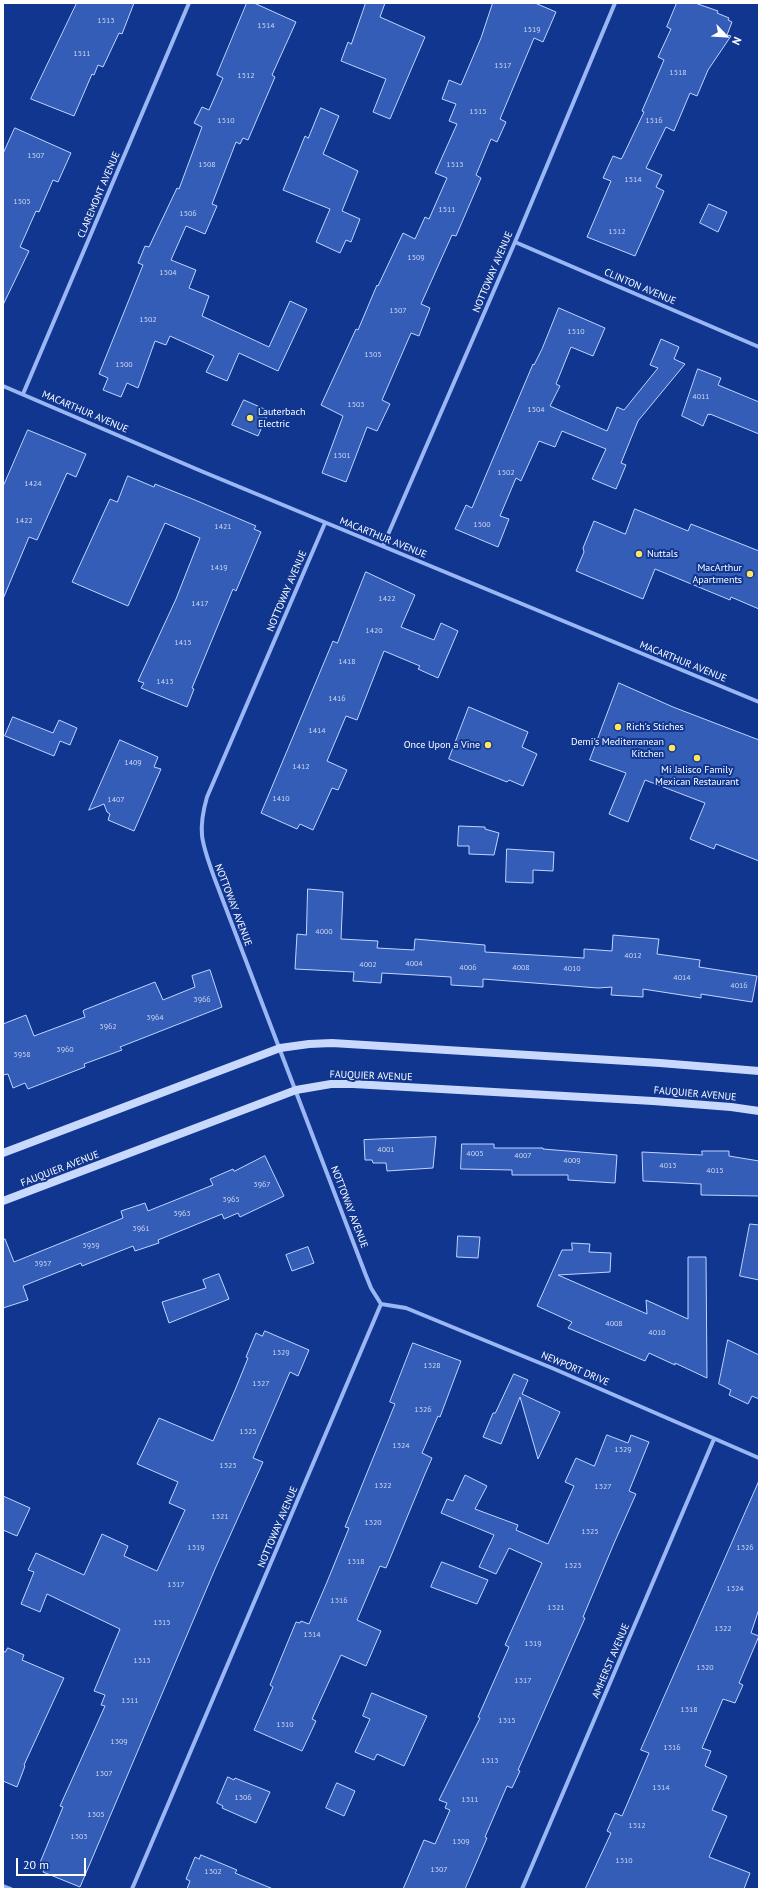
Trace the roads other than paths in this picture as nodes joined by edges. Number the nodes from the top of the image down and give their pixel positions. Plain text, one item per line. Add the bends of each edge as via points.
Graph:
1 (189, 3) edge
2 (615, 3) edge
3 (515, 242) junction
4 (759, 347) edge
5 (3, 386) edge
6 (23, 394) junction
7 (325, 523) junction
8 (383, 546) junction
9 (759, 702) edge
10 (280, 1048) junction
11 (759, 1071) edge
12 (296, 1090) junction
13 (759, 1111) edge
14 (3, 1153) edge
15 (3, 1201) edge
16 (381, 1304) junction
17 (714, 1439) junction
18 (759, 1458) edge
19 (3, 1886) edge
20 (11, 1889) edge
21 (132, 1889) edge
22 (522, 1889) edge

1 - 6 street, CLAREMONT AVENUE
2 - 3 street, NOTTOWAY AVENUE
3 - 4 street, CLINTON AVENUE
3 - 8 street, NOTTOWAY AVENUE
5 - 6 street, MACARTHUR AVENUE
6 - 7 street, MACARTHUR AVENUE
7 - 8 street, MACARTHUR AVENUE
7 - 10 street, NOTTOWAY AVENUE via 207,797 200,831 214,877
8 - 9 street, MACARTHUR AVENUE
10 - 11 street via 332,1043
10 - 12 street, NOTTOWAY AVENUE
10 - 14 street
12 - 13 street, FAUQUIER AVENUE via 331,1084 353,1084 653,1101
12 - 15 street, FAUQUIER AVENUE
12 - 16 street, NOTTOWAY AVENUE via 371,1288
16 - 17 street, NEWPORT DRIVE via 406,1308
16 - 21 street, NOTTOWAY AVENUE
17 - 18 street, NEWPORT DRIVE
17 - 22 street, AMHERST AVENUE
19 - 20 street

